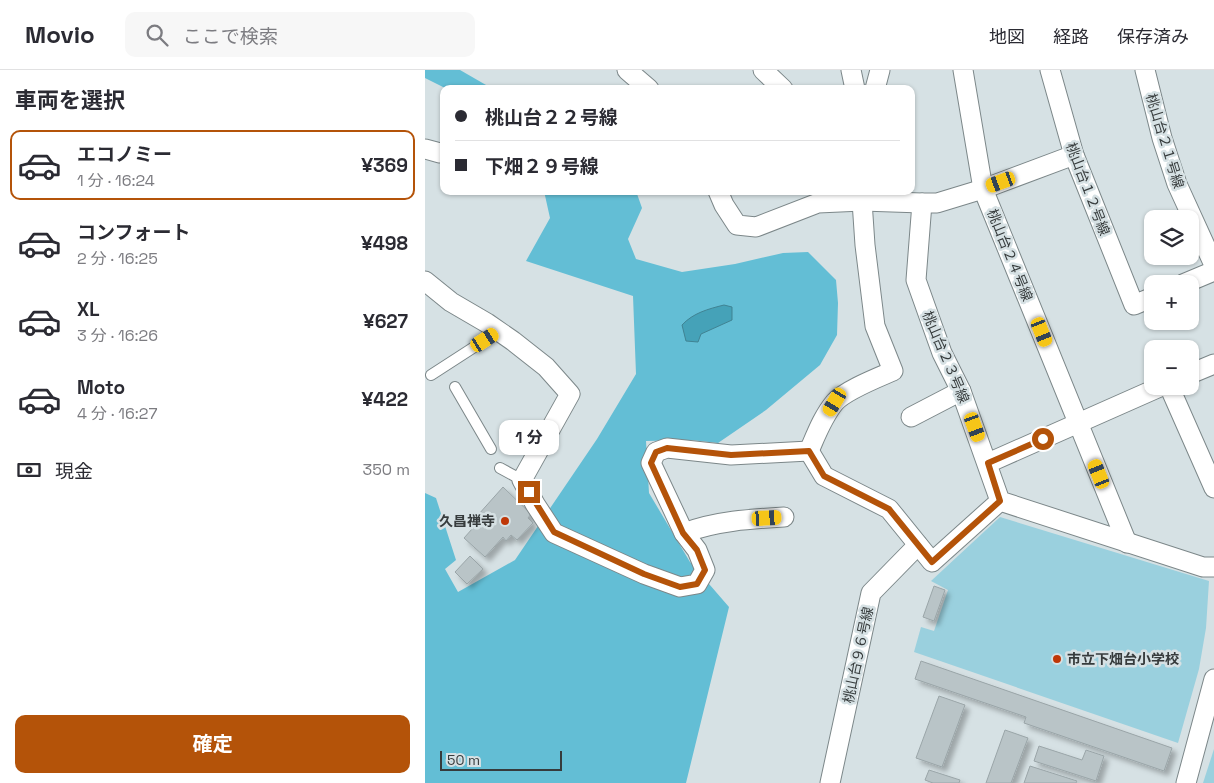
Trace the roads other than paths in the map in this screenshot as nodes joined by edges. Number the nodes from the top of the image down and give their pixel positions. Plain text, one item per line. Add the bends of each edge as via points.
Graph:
1 (627, 70) edge
2 (763, 70) edge
3 (851, 70) edge
4 (880, 70) edge
5 (963, 70) edge
6 (1050, 70) edge
7 (1145, 70) edge
8 (644, 85) edge
9 (779, 85) edge
10 (854, 85) edge
11 (876, 85) edge
12 (1073, 156) junction
13 (983, 189) junction
14 (719, 195) edge
15 (816, 197) edge
16 (917, 197) edge
17 (863, 201) junction
18 (1214, 265) edge
19 (1214, 271) edge
20 (1199, 277) edge
21 (425, 281) edge
22 (1144, 301) edge
23 (499, 331) junction
24 (1214, 364) edge
25 (1199, 370) edge
26 (430, 374) edge
27 (455, 387) dead end
28 (961, 392) junction
29 (1144, 394) edge
30 (1173, 395) edge
31 (911, 417) dead end
32 (1079, 422) junction
33 (491, 449) dead end
34 (809, 451) junction
35 (988, 463) junction
36 (499, 468) dead end
37 (523, 480) junction
38 (1214, 488) edge
39 (1000, 501) junction
40 (784, 517) dead end
41 (683, 533) junction
42 (1127, 543) junction
43 (918, 545) junction
44 (1214, 567) edge
45 (1214, 679) edge
46 (830, 783) edge
47 (1186, 783) edge

1 - 8 street
2 - 9 street
3 - 10 street
4 - 11 street
5 - 13 street, 桃山台２４号線
6 - 12 street, 桃山台１２号線
7 - 18 street, 桃山台２１号線 via 1177,184
12 - 13 street
12 - 22 street, 桃山台１２号線 via 1134,305
13 - 16 street via 937,203
13 - 32 street, 桃山台２４号線
14 - 15 street via 737,225 756,227
15 - 17 street
16 - 17 street
16 - 28 street, 桃山台２３号線 via 916,280 942,354
17 - 34 street via 875,326 893,371 855,388 835,402
19 - 20 street
21 - 23 street via 451,302
23 - 26 lane
23 - 37 street via 546,367 569,394
24 - 25 street
27 - 33 lane
28 - 31 street
28 - 35 street, 桃山台２３号線
29 - 32 street
30 - 38 street
32 - 35 street
32 - 42 street, 桃山台２４号線
34 - 41 street via 731,455 667,448 656,452 651,463
34 - 43 street via 824,476 889,509
35 - 39 street, 桃山台２３号線
36 - 37 lane
37 - 41 street via 554,532 680,587 697,584 705,570 697,550
39 - 42 street
39 - 43 street via 932,562
40 - 41 street via 702,526
42 - 44 street via 1203,567
43 - 46 street, 桃山台９６号線 via 871,593
45 - 47 street

